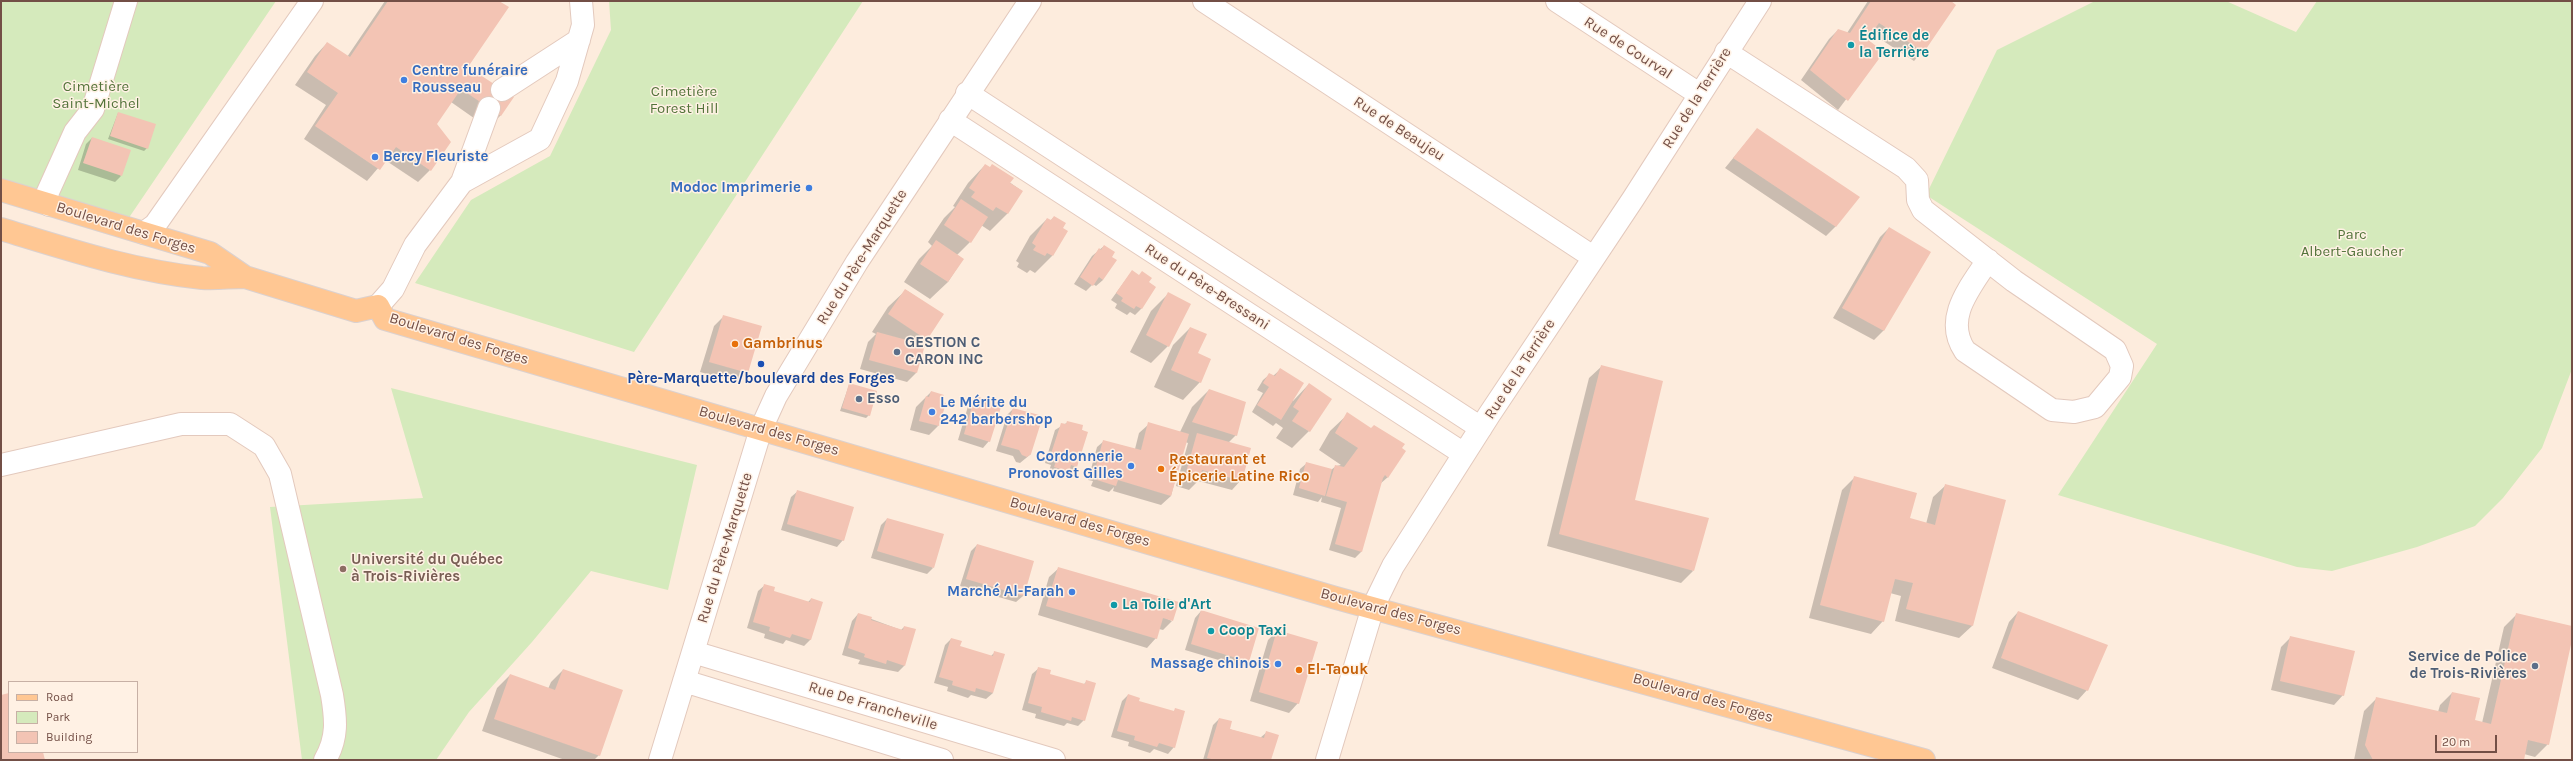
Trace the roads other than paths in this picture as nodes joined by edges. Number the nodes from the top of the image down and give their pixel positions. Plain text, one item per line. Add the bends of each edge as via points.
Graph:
1 (126, 1) edge
2 (312, 1) edge
3 (581, 1) edge
4 (1030, 1) edge
5 (1204, 1) edge
6 (1557, 1) edge
7 (1760, 1) edge
8 (579, 40) junction
9 (1726, 52) junction
10 (502, 90) dead end
11 (967, 93) junction
12 (1699, 94) junction
13 (489, 108) dead end
14 (950, 120) junction
15 (462, 182) junction
16 (1, 190) edge
17 (49, 204) junction
18 (1, 229) edge
19 (144, 233) junction
20 (1593, 257) junction
21 (1988, 260) junction
22 (245, 277) junction
23 (378, 306) junction
24 (1481, 428) junction
25 (761, 429) junction
26 (1464, 454) junction
27 (1, 465) edge
28 (1373, 607) junction
29 (693, 652) junction
30 (684, 682) junction
31 (1876, 754) edge
32 (325, 760) edge
33 (660, 760) edge
34 (942, 760) edge
35 (1054, 760) edge
36 (1327, 760) edge
37 (1924, 760) edge

1 - 17 street via 93,109 75,132 47,194
2 - 19 street via 155,226
3 - 8 street via 583,25
4 - 11 street, Rue du Père-Marquette
5 - 20 street, Rue de Beaujeu
6 - 12 street, Rue de Courval
7 - 9 street, Rue de la Terrière
8 - 10 street
8 - 15 street via 567,81 540,139
9 - 12 street, Rue de la Terrière
9 - 21 street via 1906,168 1917,180 1918,200 1923,210
11 - 14 street, Rue du Père-Marquette
11 - 24 street, Rue du Père-Bressani
12 - 20 street, Rue de la Terrière
13 - 15 street
14 - 25 street, Rue du Père-Marquette via 823,316 776,396
14 - 26 street, Rue du Père-Bressani
15 - 23 street via 415,245 393,289
16 - 17 main road, Boulevard des Forges
17 - 19 main road, Boulevard des Forges
18 - 22 main road, Boulevard des Forges via 102,260 150,270 203,278
19 - 22 main road, Boulevard des Forges via 210,253
20 - 24 street, Rue de la Terrière
21 - 21 street via 2014,281 2115,350 2122,366 2120,377 2095,407 2074,412 2052,410 1965,351 1958,341 1956,315 1962,299
22 - 23 main road, Boulevard des Forges via 356,311
23 - 25 main road, Boulevard des Forges via 385,319
24 - 26 street, Rue de la Terrière
25 - 28 main road, Boulevard des Forges
25 - 29 street, Rue du Père-Marquette
26 - 28 street, Rue de la Terrière via 1393,566
27 - 32 street via 181,424 230,424 264,446 280,474 332,695 337,725 332,747
28 - 31 main road, Boulevard des Forges
28 - 36 street, Rue de la Terrière
29 - 30 street, Rue du Père-Marquette
29 - 35 street, Rue De Francheville
30 - 33 street, Rue du Père-Marquette
30 - 34 street
31 - 37 main road, Boulevard des Forges

